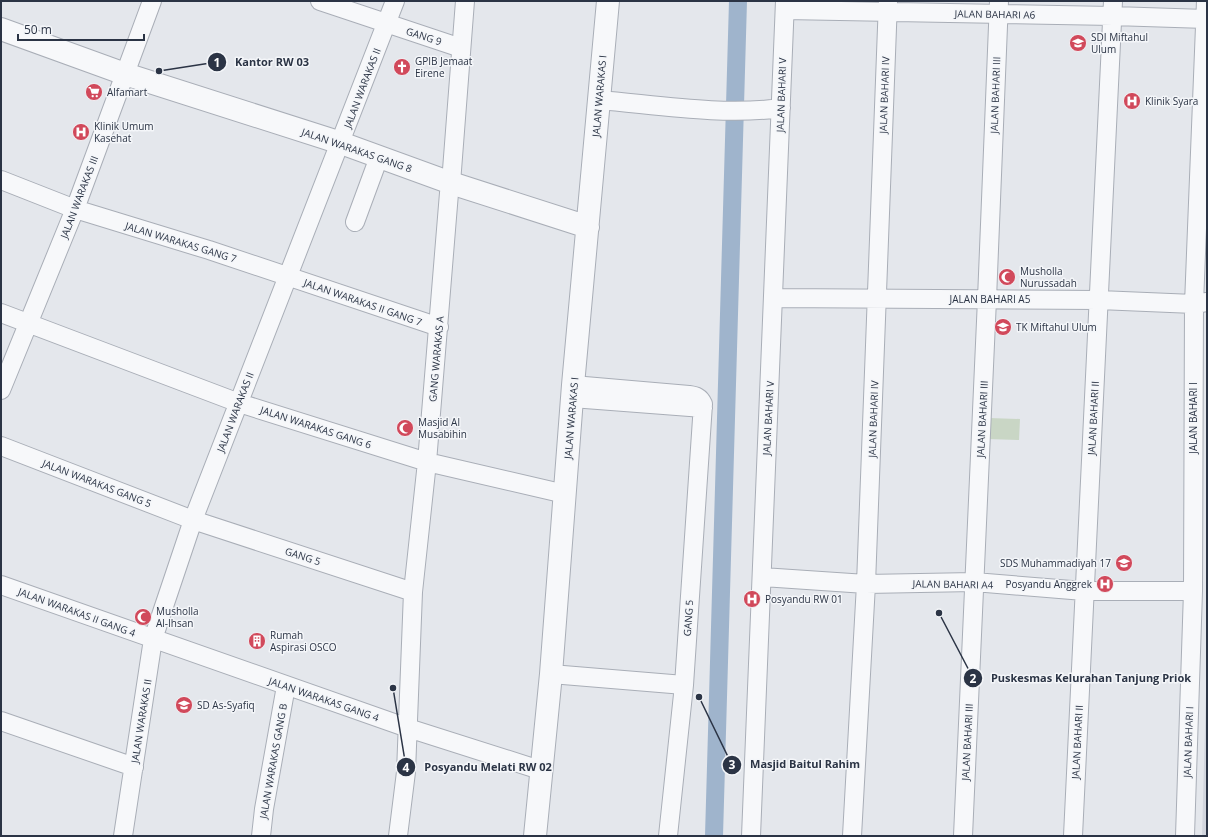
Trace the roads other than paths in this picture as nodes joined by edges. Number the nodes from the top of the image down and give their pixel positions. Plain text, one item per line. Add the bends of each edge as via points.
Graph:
1 (152, 1) edge
2 (320, 1) edge
3 (395, 1) edge
4 (465, 1) edge
5 (608, 1) edge
6 (1206, 1) edge
7 (785, 6) edge
8 (888, 6) edge
9 (999, 7) edge
10 (1113, 8) edge
11 (1206, 19) junction
12 (387, 24) junction
13 (1, 29) edge
14 (461, 48) junction
15 (125, 74) junction
16 (599, 100) junction
17 (781, 108) junction
18 (341, 143) junction
19 (379, 157) junction
20 (1, 180) edge
21 (451, 183) junction
22 (75, 209) junction
23 (356, 222) dead end
24 (588, 227) junction
25 (288, 276) junction
26 (774, 298) junction
27 (877, 298) junction
28 (987, 299) junction
29 (1099, 300) junction
30 (1200, 303) edge
31 (1, 313) edge
32 (28, 323) junction
33 (439, 327) junction
34 (1, 390) edge
35 (573, 392) junction
36 (239, 403) junction
37 (1, 446) edge
38 (427, 462) junction
39 (565, 494) junction
40 (193, 520) junction
41 (762, 577) junction
42 (974, 582) junction
43 (866, 584) junction
44 (1, 585) edge
45 (1084, 591) junction
46 (413, 592) junction
47 (1192, 592) junction
48 (153, 639) junction
49 (551, 674) junction
50 (684, 685) junction
51 (286, 686) junction
52 (1, 721) edge
53 (408, 728) junction
54 (134, 767) junction
55 (540, 770) junction
56 (123, 836) edge
57 (260, 836) edge
58 (398, 836) edge
59 (535, 836) edge
60 (668, 836) edge
61 (751, 836) edge
62 (852, 836) edge
63 (963, 836) edge
64 (1073, 836) edge
65 (1185, 836) edge

1 - 15 street, JALAN WARAKAS III
2 - 12 street, GANG 9
3 - 12 street, JALAN WARAKAS II
4 - 14 street, GANG WARAKAS A
5 - 16 street, JALAN WARAKAS I
6 - 11 street, JALAN BAHARI I
7 - 8 street, JALAN BAHARI A6
7 - 17 street, JALAN BAHARI V
8 - 9 street, JALAN BAHARI A6
8 - 27 street, JALAN BAHARI IV
9 - 10 street, JALAN BAHARI A6
9 - 28 street, JALAN BAHARI III
10 - 11 street, JALAN BAHARI A6
10 - 29 street, JALAN BAHARI II
11 - 30 street, JALAN BAHARI I
12 - 14 street, GANG 9
12 - 18 street, JALAN WARAKAS II
13 - 15 street, JALAN WARAKAS GANG 8
14 - 21 street, GANG WARAKAS A
15 - 18 street, JALAN WARAKAS GANG 8
15 - 22 street, JALAN WARAKAS III
16 - 17 street via 725,111
16 - 24 street, JALAN WARAKAS I
17 - 26 street, JALAN BAHARI V
18 - 19 street, JALAN WARAKAS GANG 8
18 - 25 street, JALAN WARAKAS II
19 - 21 street, JALAN WARAKAS GANG 8
19 - 23 street
20 - 22 street, JALAN WARAKAS GANG 7
21 - 24 street, JALAN WARAKAS GANG 8
21 - 33 street, GANG WARAKAS A
22 - 25 street, JALAN WARAKAS GANG 7
22 - 32 street, JALAN WARAKAS III
24 - 35 street, JALAN WARAKAS I
25 - 33 street, JALAN WARAKAS II GANG 7
25 - 36 street, JALAN WARAKAS II
26 - 27 street, JALAN BAHARI A5
26 - 41 street, JALAN BAHARI V
27 - 28 street, JALAN BAHARI A5
27 - 43 street, JALAN BAHARI IV
28 - 29 street, JALAN BAHARI A5
28 - 42 street, JALAN BAHARI III
29 - 30 street, JALAN BAHARI A5
29 - 45 street, JALAN BAHARI II
30 - 47 street, JALAN BAHARI I
31 - 32 street, JALAN WARAKAS GANG 6
32 - 34 street, JALAN WARAKAS III
32 - 36 street, JALAN WARAKAS GANG 6
33 - 38 street, GANG WARAKAS A
35 - 39 street, JALAN WARAKAS I
35 - 50 street, GANG 5 via 689,395 698,397 702,404
36 - 38 street, JALAN WARAKAS GANG 6
36 - 40 street, JALAN WARAKAS II
37 - 40 street, JALAN WARAKAS GANG 5
38 - 39 street, JALAN WARAKAS GANG 6
38 - 46 street, GANG WARAKAS A
39 - 49 street, JALAN WARAKAS I
40 - 46 street, GANG 5
40 - 48 street, JALAN WARAKAS II
41 - 43 street, JALAN BAHARI A4
41 - 61 street, JALAN BAHARI V
42 - 43 street, JALAN BAHARI A4
42 - 45 street, JALAN BAHARI A4
42 - 63 street, JALAN BAHARI III
43 - 62 street, JALAN BAHARI IV
44 - 48 street, JALAN WARAKAS II GANG 4
45 - 47 street, JALAN BAHARI A4
45 - 64 street, JALAN BAHARI II
46 - 53 street, GANG WARAKAS A
47 - 65 street, JALAN BAHARI I
48 - 51 street, JALAN WARAKAS GANG 4
48 - 54 street, JALAN WARAKAS II
49 - 50 street
49 - 55 street, JALAN WARAKAS I
50 - 60 street, GANG 5
51 - 53 street, JALAN WARAKAS GANG 4
51 - 57 street, JALAN WARAKAS GANG B
52 - 54 street
53 - 55 street, JALAN WARAKAS GANG 4
53 - 58 street, GANG WARAKAS A via 406,772
54 - 56 street, JALAN WARAKAS II
55 - 59 street, JALAN WARAKAS I

